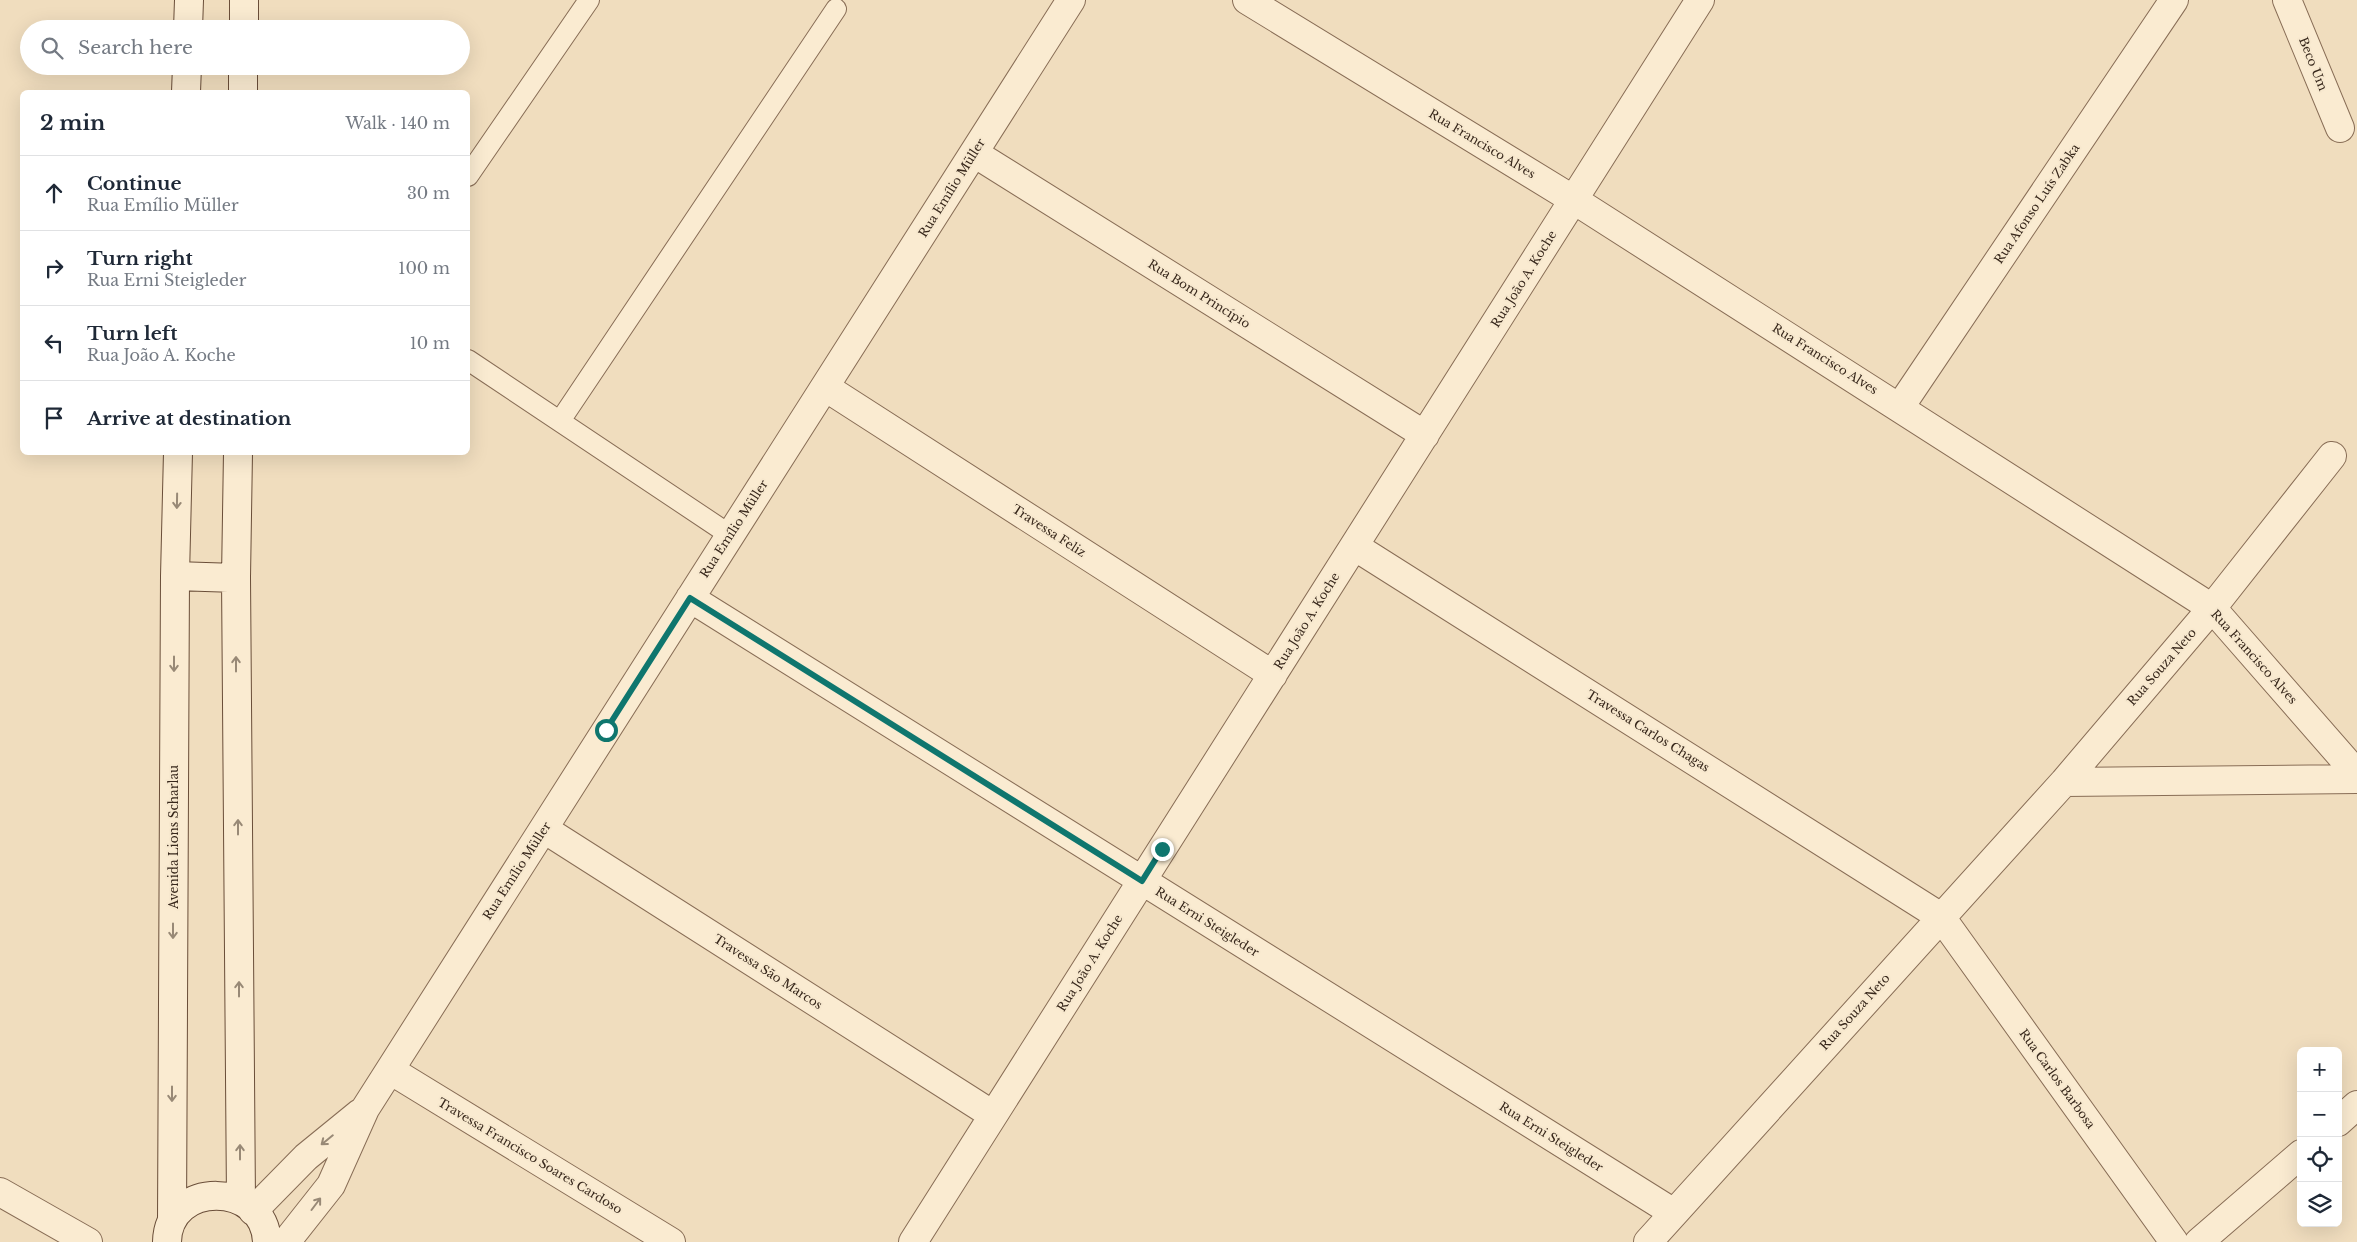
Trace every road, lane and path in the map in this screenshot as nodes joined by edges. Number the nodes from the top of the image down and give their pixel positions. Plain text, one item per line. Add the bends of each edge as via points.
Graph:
1 (189, 0) edge
2 (244, 0) edge
3 (589, 0) edge
4 (1071, 0) edge
5 (1247, 0) edge
6 (1700, 0) edge
7 (2174, 0) edge
8 (2287, 0) edge
9 (836, 9) dead end
10 (188, 20) edge
11 (244, 20) edge
12 (187, 75) edge
13 (244, 75) edge
14 (186, 90) edge
15 (243, 90) edge
16 (2340, 128) dead end
17 (974, 153) junction
18 (470, 173) edge
19 (1574, 200) junction
20 (470, 361) edge
21 (825, 387) junction
22 (1900, 407) junction
23 (560, 421) junction
24 (1424, 435) junction
25 (178, 455) edge
26 (238, 455) edge
27 (2332, 456) dead end
28 (730, 535) junction
29 (1354, 546) junction
30 (175, 576) junction
31 (236, 578) junction
32 (690, 598) junction
33 (2212, 608) junction
34 (1272, 675) junction
35 (2357, 774) edge
36 (2357, 779) edge
37 (2064, 782) junction
38 (544, 829) junction
39 (1142, 881) junction
40 (1941, 917) junction
41 (390, 1070) junction
42 (2357, 1105) edge
43 (365, 1109) junction
44 (993, 1115) junction
45 (2342, 1118) edge
46 (2297, 1157) edge
47 (0, 1192) edge
48 (247, 1206) junction
49 (1674, 1213) junction
50 (169, 1231) edge
51 (88, 1242) edge
52 (266, 1242) edge
53 (286, 1242) edge
54 (670, 1242) edge
55 (912, 1242) edge
56 (1648, 1242) edge
57 (2174, 1242) edge
58 (2199, 1242) edge

1 - 10 street
2 - 11 street
3 - 18 lane
4 - 17 street, Rua Emílio Müller
5 - 19 street, Rua Francisco Alves
6 - 19 street, Rua João A. Koche
7 - 22 street, Rua Afonso Luís Zabka
8 - 16 street, Beco Um
9 - 23 lane
12 - 14 street
13 - 15 street
17 - 21 street, Rua Emílio Müller
17 - 24 street, Rua Bom Princípio
19 - 22 street, Rua Francisco Alves
19 - 24 street, Rua João A. Koche
20 - 23 lane
21 - 28 street, Rua Emílio Müller
21 - 34 street, Travessa Feliz
22 - 33 street, Rua Francisco Alves
23 - 28 lane
24 - 29 street, Rua João A. Koche
25 -> 30 street, Avenida Lions Scharlau
26 - 31 street
27 - 33 street, Rua Souza Neto
28 - 32 street, Rua Emílio Müller
29 - 34 street, Rua João A. Koche
29 - 40 street, Travessa Carlos Chagas
30 - 31 street
30 -> 50 street, Avenida Lions Scharlau
48 -> 31 street
32 - 38 street, Rua Emílio Müller
32 - 39 street, Rua Erni Steigleder
33 - 35 street, Rua Francisco Alves
33 - 37 street, Rua Souza Neto
34 - 39 street, Rua João A. Koche
36 - 37 street
37 - 40 street, Rua Souza Neto
38 - 41 street, Rua Emílio Müller
38 - 44 street, Travessa São Marcos
39 - 44 street, Rua João A. Koche
39 - 49 street, Rua Erni Steigleder
40 - 49 street, Rua Souza Neto
40 - 57 street, Rua Carlos Barbosa
41 - 43 street, Rua Emílio Müller
41 - 54 street, Travessa Francisco Soares Cardoso
42 - 45 street
43 -> 48 street, Rua Emílio Müller
53 -> 43 street, Rua Emílio Müller via 331,1185
44 - 55 street, Rua João A. Koche
46 - 58 street
47 - 51 street
48 - 50 street via 226,1196 210,1195 188,1204
48 - 52 street via 262,1223
49 - 56 street, Rua Souza Neto

